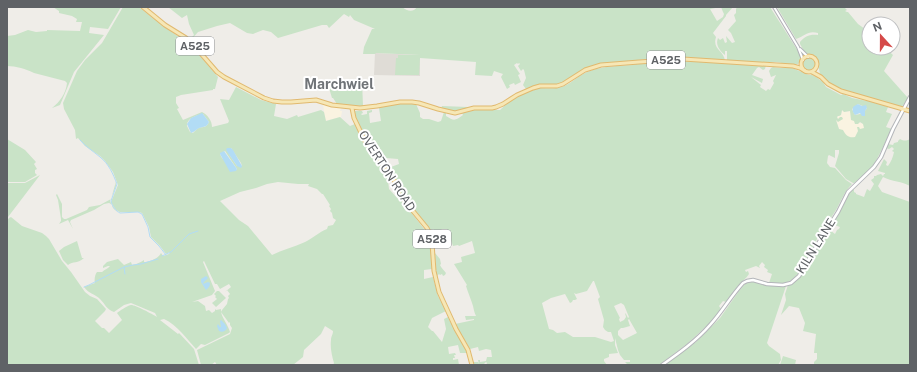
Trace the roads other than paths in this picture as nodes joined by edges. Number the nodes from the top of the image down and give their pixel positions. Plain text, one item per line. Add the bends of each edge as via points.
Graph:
1 (143, 7) edge
2 (774, 7) edge
3 (798, 47) junction
4 (808, 57) junction
5 (802, 62) junction
6 (817, 65) junction
7 (793, 66) junction
8 (805, 71) junction
9 (812, 72) junction
10 (822, 79) junction
11 (910, 97) edge
12 (352, 108) junction
13 (903, 110) junction
14 (910, 112) edge
15 (472, 365) edge
16 (662, 365) edge

1 - 12 main road, A525 via 198,48 222,76 264,98 282,102 316,100
2 - 3 street
3 - 4 street
3 - 5 street
4 - 5 main road, A525
4 - 6 main road via 813,57
5 - 7 main road, A525
5 - 8 main road
6 - 9 main road
6 - 10 main road
7 - 8 main road, A525
7 - 12 main road, A525 via 683,60 625,63 593,67 561,85 533,88 492,108 474,108 452,113 412,102
8 - 9 main road, A525
9 - 10 main road, A525
10 - 13 main road, A525 via 847,94
11 - 13 main road, KILN LANE
12 - 15 main road, OVERTON ROAD / A528 via 365,141 391,175 399,194 430,234 439,292 468,350
13 - 14 main road, A525
13 - 16 main road, KILN LANE via 881,157 848,192 799,276 791,283 783,285 753,280 743,283 711,325 689,346

